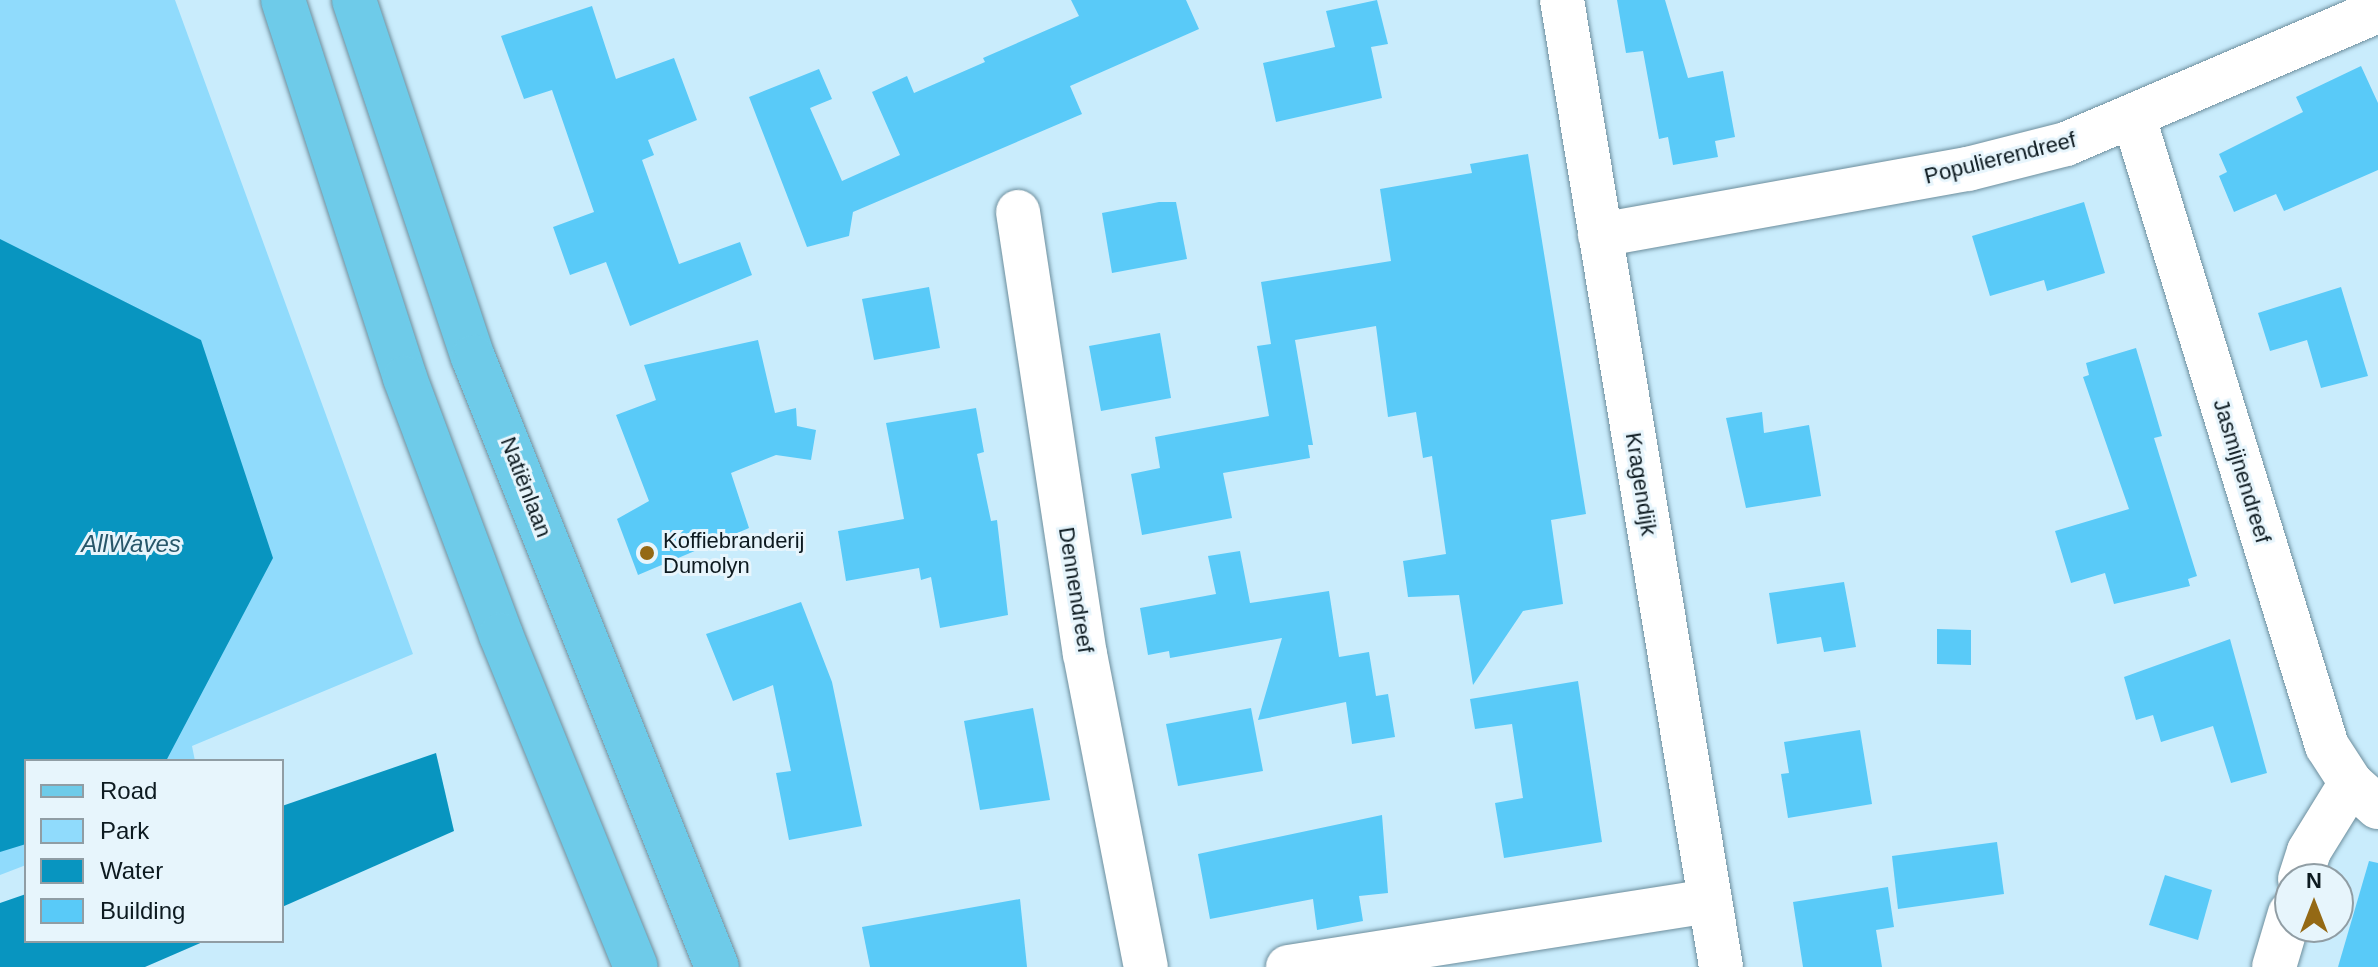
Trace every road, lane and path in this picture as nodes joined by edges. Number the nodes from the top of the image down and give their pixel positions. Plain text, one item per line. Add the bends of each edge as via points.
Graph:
1 (283, 0) edge
2 (354, 0) edge
3 (1562, 0) edge
4 (2378, 11) edge
5 (2134, 118) junction
6 (1018, 212) dead end
7 (1600, 235) junction
8 (2364, 795) edge
9 (2305, 863) edge
10 (1710, 901) junction
11 (2281, 943) edge
12 (636, 967) edge
13 (717, 967) edge
14 (1146, 967) edge
15 (1288, 967) edge
16 (1721, 967) edge
17 (2274, 967) edge

1 - 12 main road via 410,392 501,635
2 - 13 main road, Natiënlaan via 473,357 658,831
3 - 7 street, Kragendijk
4 - 5 street, Populierendreef
5 - 7 street, Populierendreef via 2066,144 1968,169
5 - 8 street, Jasmijnendreef via 2327,746
6 - 14 street, Dennendreef via 1085,654
7 - 10 street, Kragendijk
8 - 9 street via 2309,851
10 - 15 street
10 - 16 street, Kragendijk
11 - 17 street

